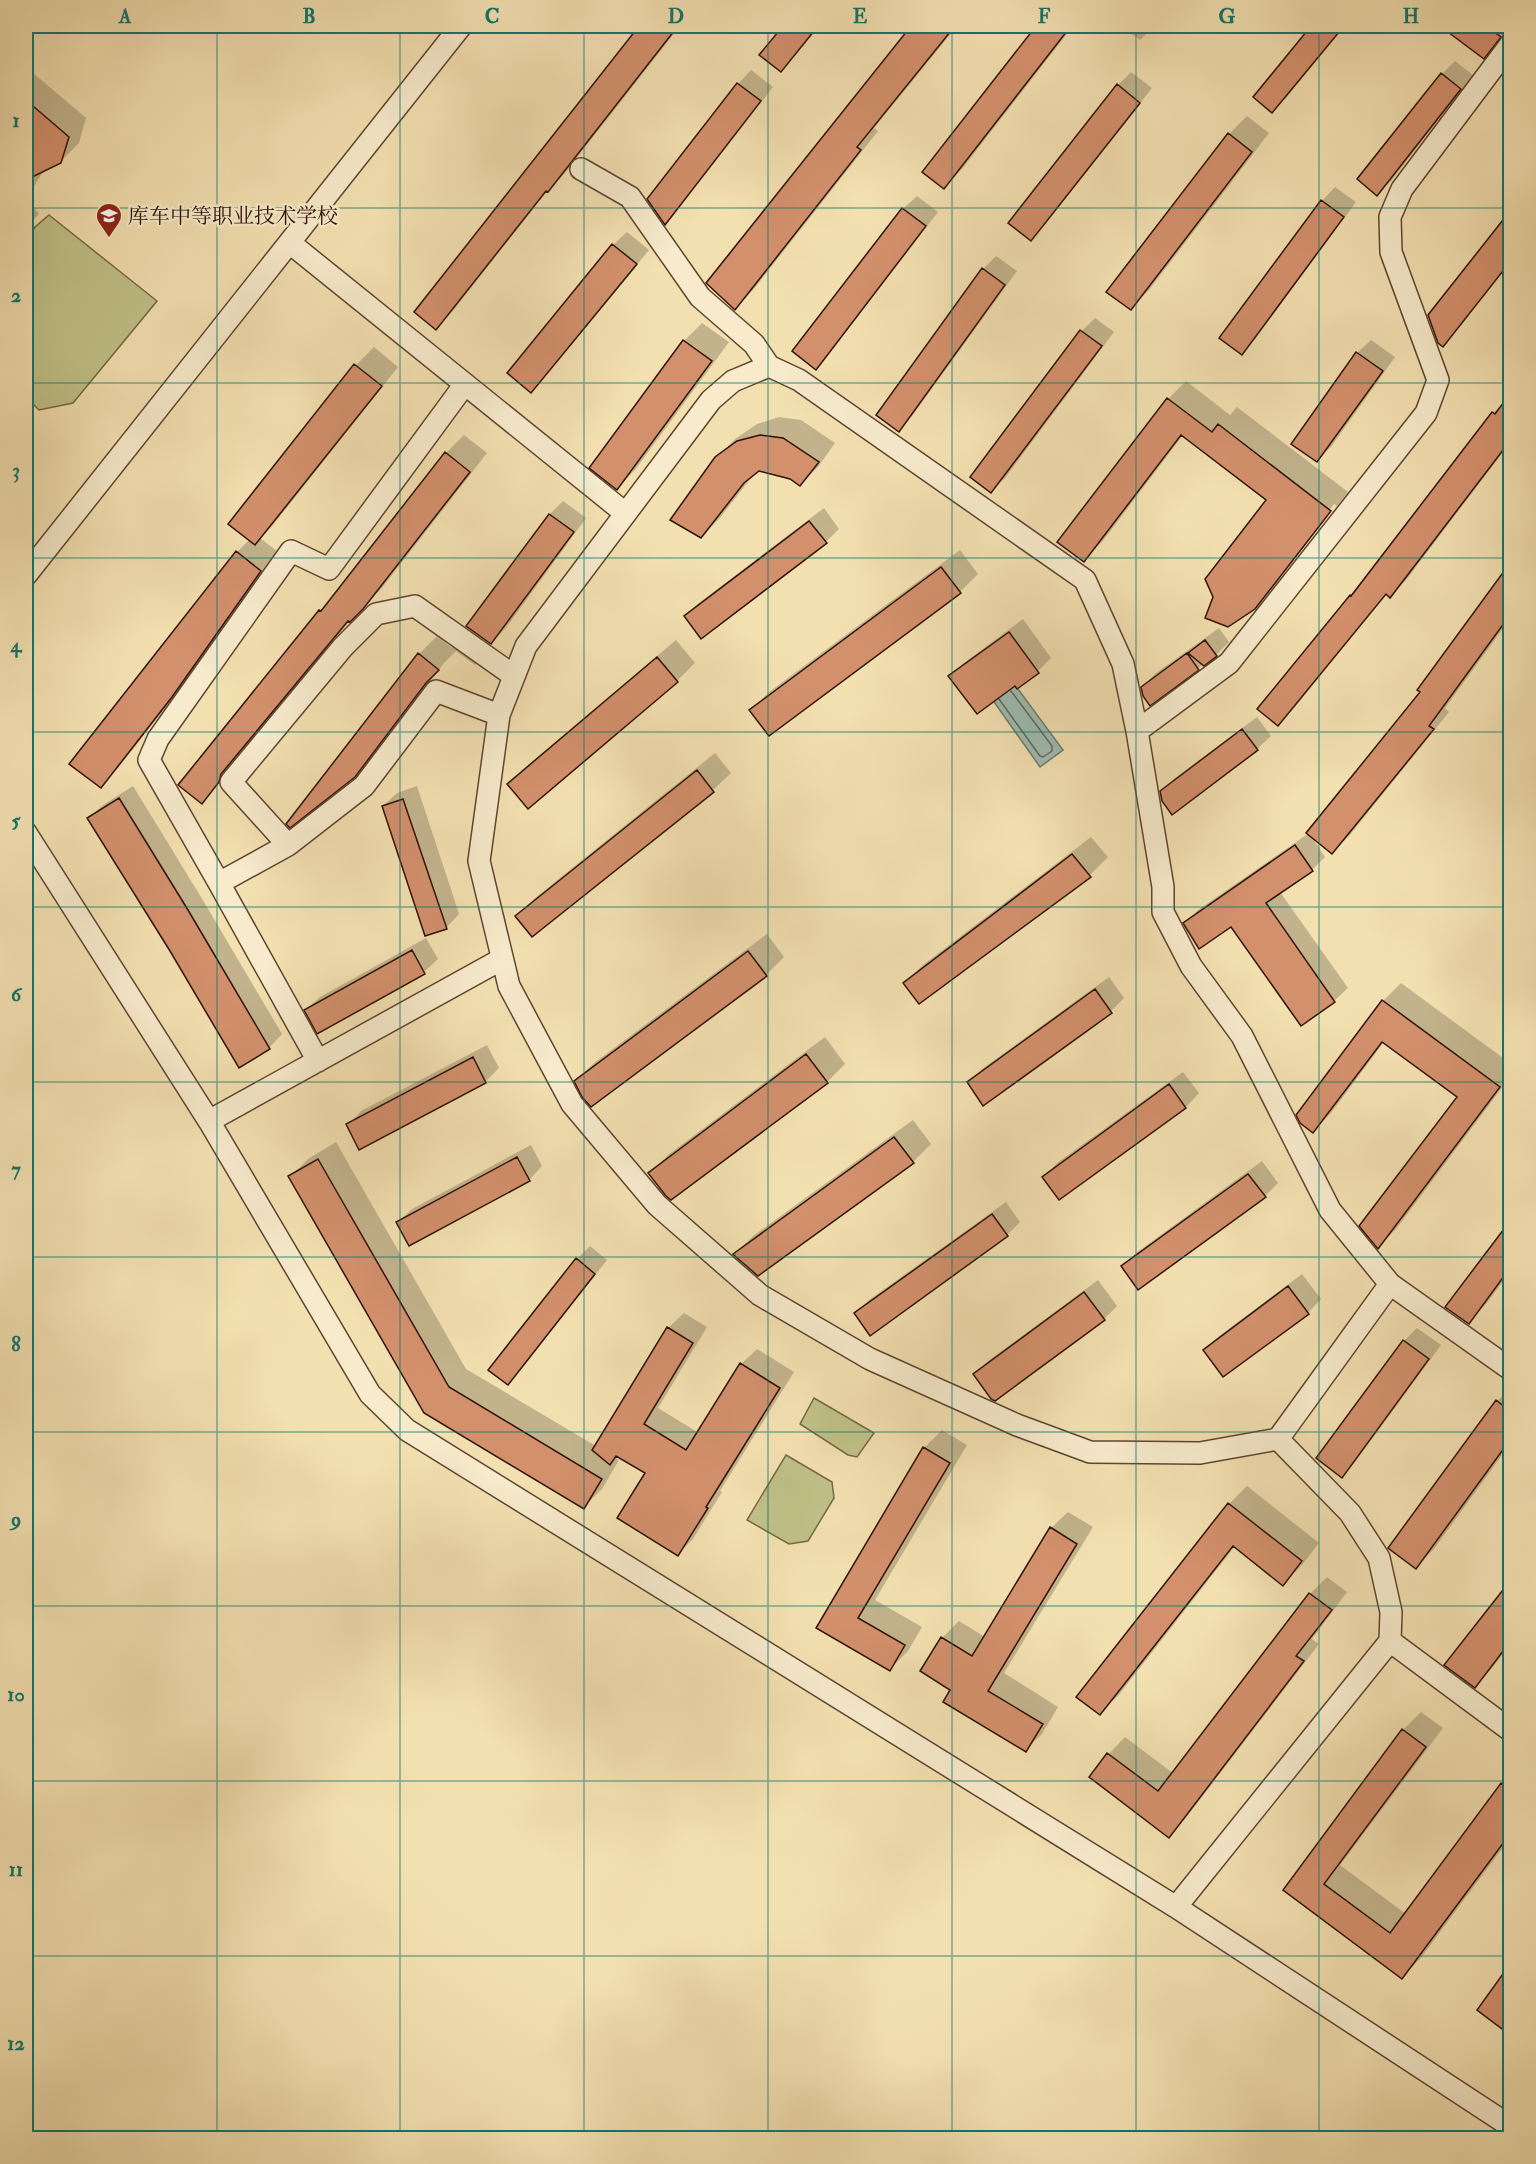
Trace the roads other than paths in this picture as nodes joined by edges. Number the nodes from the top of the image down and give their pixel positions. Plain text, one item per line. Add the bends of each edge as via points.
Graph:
1 (461, 26) edge
2 (1510, 45) edge
3 (581, 169) dead end
4 (290, 243) junction
5 (769, 366) junction
6 (465, 384) junction
7 (625, 513) junction
8 (26, 575) edge
9 (514, 676) junction
10 (499, 715) junction
11 (1137, 730) junction
12 (26, 833) edge
13 (288, 845) junction
14 (219, 883) junction
15 (502, 958) junction
16 (318, 1061) junction
17 (209, 1121) junction
18 (1390, 1284) junction
19 (1510, 1370) edge
20 (1278, 1439) junction
21 (1390, 1641) junction
22 (1510, 1730) edge
23 (1176, 1907) junction
24 (1510, 2126) edge

1 - 4 street
2 - 11 street via 1402,189 1390,217 1390,252 1438,380 1426,413 1229,663
3 - 5 street via 630,198 700,297 754,344
4 - 6 street
4 - 8 street
5 - 7 street via 733,381 711,400
5 - 11 street via 799,380 1085,580 1123,664
6 - 7 street
6 - 14 street via 329,569 291,551 158,739 148,760
7 - 9 street via 526,645
9 - 10 street
9 - 13 street via 415,606 376,614 343,647 231,782
10 - 13 street via 436,691 364,786
10 - 15 street via 479,861
11 - 18 street via 1163,887 1163,912 1191,966 1242,1036 1330,1210
12 - 17 street
13 - 14 street
14 - 16 street
15 - 16 street
15 - 20 street via 509,986 572,1104 657,1205 760,1295 870,1359 1017,1425 1090,1452 1200,1453
16 - 17 street
17 - 23 street via 370,1394 407,1430
18 - 19 street
18 - 20 street
20 - 21 street via 1350,1514 1379,1558 1391,1612
21 - 22 street
21 - 23 street
23 - 24 street

